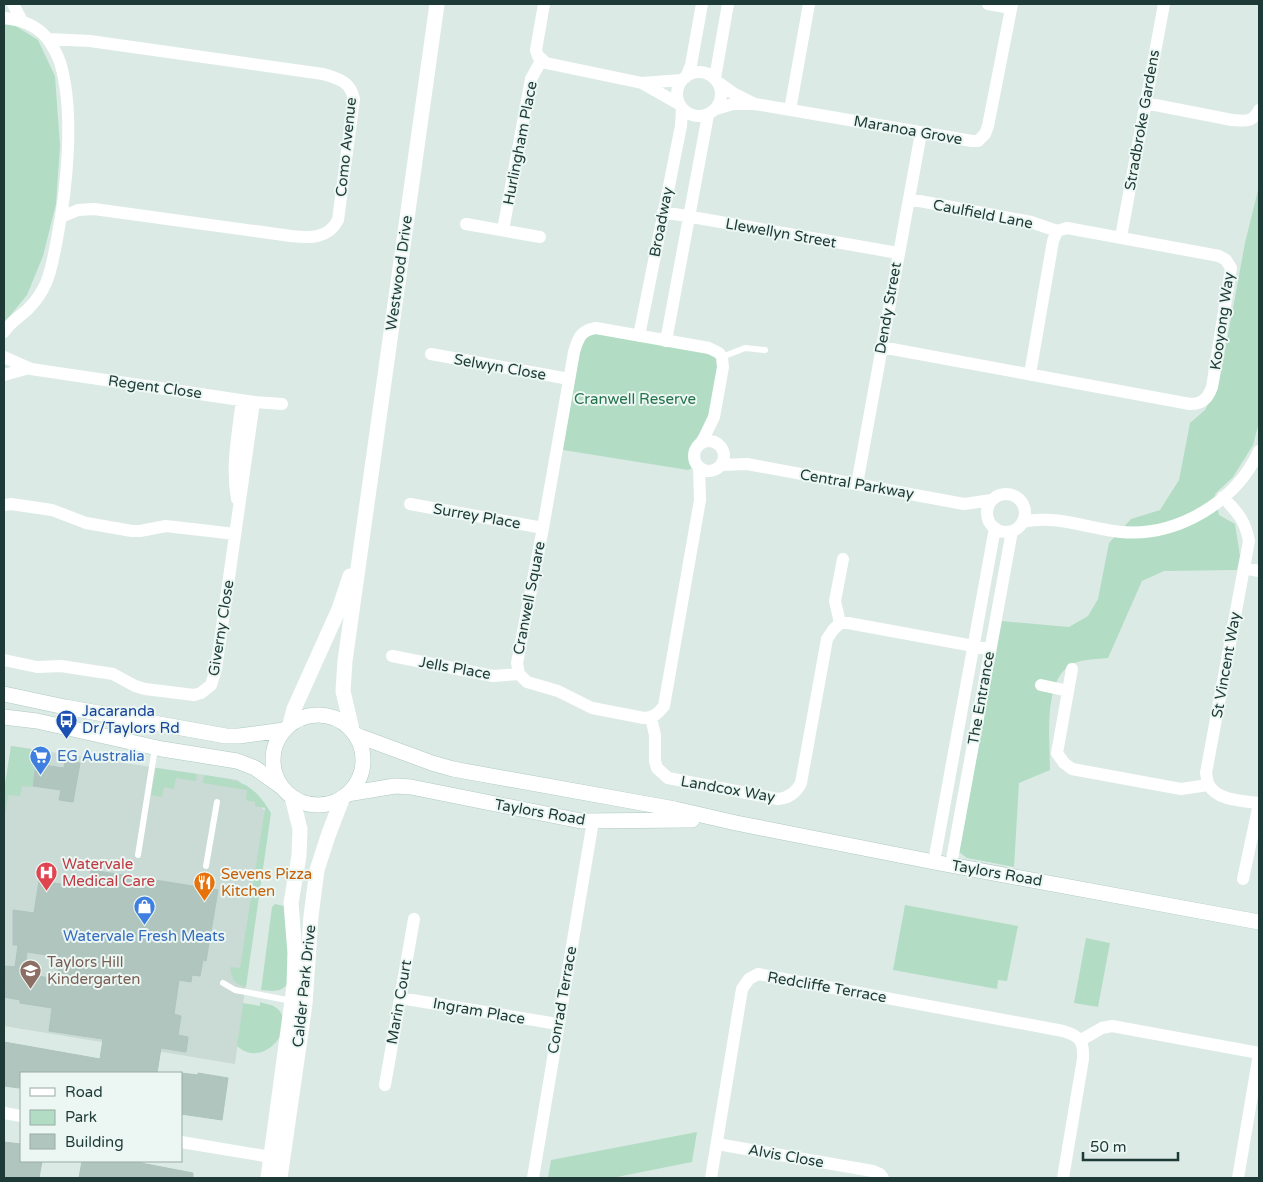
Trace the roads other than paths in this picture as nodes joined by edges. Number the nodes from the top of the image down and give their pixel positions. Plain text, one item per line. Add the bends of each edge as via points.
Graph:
1 (13, 4) edge
2 (437, 4) edge
3 (544, 4) edge
4 (702, 4) edge
5 (728, 4) edge
6 (809, 4) edge
7 (988, 4) edge
8 (1164, 4) edge
9 (1011, 6) edge
10 (4, 18) edge
11 (22, 21) junction
12 (48, 39) junction
13 (90, 41) junction
14 (542, 59) junction
15 (59, 60) junction
16 (684, 78) junction
17 (717, 80) junction
18 (642, 83) junction
19 (1144, 103) junction
20 (756, 104) junction
21 (681, 106) junction
22 (790, 110) junction
23 (1259, 110) edge
24 (712, 112) junction
25 (921, 133) junction
26 (64, 193) junction
27 (909, 199) junction
28 (94, 209) junction
29 (663, 212) junction
30 (689, 216) junction
31 (61, 217) junction
32 (466, 224) dead end
33 (503, 230) junction
34 (1057, 231) junction
35 (540, 237) dead end
36 (1121, 237) junction
37 (898, 253) junction
38 (4, 332) edge
39 (639, 336) junction
40 (666, 341) junction
41 (881, 347) junction
42 (766, 350) dead end
43 (431, 354) dead end
44 (4, 357) edge
45 (722, 357) junction
46 (29, 368) junction
47 (1030, 374) junction
48 (4, 375) edge
49 (569, 379) junction
50 (248, 401) junction
51 (282, 404) dead end
52 (714, 417) junction
53 (702, 442) junction
54 (720, 446) junction
55 (1259, 451) edge
56 (747, 464) junction
57 (699, 467) junction
58 (717, 468) junction
59 (857, 484) junction
60 (1223, 498) junction
61 (700, 500) junction
62 (992, 500) junction
63 (410, 504) dead end
64 (966, 504) junction
65 (4, 505) edge
66 (1024, 507) junction
67 (987, 517) junction
68 (1044, 519) junction
69 (1023, 522) junction
70 (543, 528) junction
71 (995, 528) junction
72 (1012, 531) junction
73 (235, 534) junction
74 (362, 542) junction
75 (842, 559) dead end
76 (1244, 568) junction
77 (1259, 571) edge
78 (840, 623) junction
79 (974, 646) junction
80 (990, 649) junction
81 (392, 656) dead end
82 (4, 660) edge
83 (1072, 669) dead end
84 (519, 674) junction
85 (1041, 685) dead end
86 (1068, 691) junction
87 (4, 694) edge
88 (4, 717) edge
89 (651, 718) junction
90 (287, 727) junction
91 (354, 732) junction
92 (155, 748) junction
93 (1208, 785) junction
94 (288, 793) junction
95 (597, 794) junction
96 (345, 796) junction
97 (217, 802) dead end
98 (1259, 804) edge
99 (593, 821) junction
100 (736, 823) junction
101 (1255, 844) edge
102 (138, 855) dead end
103 (934, 862) junction
104 (951, 865) junction
105 (206, 866) dead end
106 (1243, 879) dead end
107 (414, 920) dead end
108 (1259, 922) edge
109 (223, 983) dead end
110 (400, 998) junction
111 (298, 1002) junction
112 (558, 1024) junction
113 (1079, 1038) junction
114 (1259, 1054) edge
115 (385, 1085) dead end
116 (4, 1113) edge
117 (20, 1116) edge
118 (182, 1142) edge
119 (717, 1144) junction
120 (277, 1158) junction
121 (268, 1178) edge
122 (280, 1178) edge
123 (533, 1178) edge
124 (711, 1178) edge
125 (884, 1178) edge
126 (1064, 1178) edge
127 (1238, 1178) edge

1 - 11 street
2 - 74 main road, Westwood Drive
3 - 14 street via 536,50
4 - 16 street via 691,65
5 - 17 street
6 - 22 street
7 - 9 street
8 - 19 street, Stradbroke Gardens
9 - 25 street, Maranoa Grove via 985,134 972,142
10 - 11 street
11 - 12 street
12 - 13 street, Como Avenue
12 - 15 street
13 - 15 street, Como Avenue via 74,45
13 - 28 street, Como Avenue via 323,74 346,84 354,99 338,220 329,233 312,237 291,236
14 - 18 street via 554,66
14 - 33 street, Hurlingham Place via 531,79
15 - 26 street via 65,84 67,121
16 - 17 street via 704,72
16 - 18 street
16 - 21 street via 677,92
17 - 20 street, Maranoa Grove
17 - 24 street via 722,96
18 - 21 street
19 - 23 street via 1246,121 1255,118
19 - 36 street, Stradbroke Gardens
20 - 22 street, Maranoa Grove
20 - 24 street, Maranoa Grove via 733,104
21 - 24 street via 694,116
21 - 29 street, Broadway via 681,126
22 - 25 street, Maranoa Grove
24 - 30 street, Broadway
25 - 27 street, Dendy Street
26 - 28 street, Como Avenue
26 - 31 street
27 - 34 street, Caulfield Lane via 1031,222
27 - 37 street, Dendy Street
28 - 31 street, Como Avenue via 78,210
29 - 30 street, Llewellyn Street
29 - 39 street, Broadway
30 - 37 street, Llewellyn Street
30 - 40 street, Broadway
31 - 38 street via 45,284 28,309
32 - 33 street
33 - 35 street
34 - 36 street, Kooyong Way via 1067,228
34 - 47 street
36 - 47 street, Kooyong Way via 1219,256 1232,268 1209,396 1204,401 1190,404
37 - 41 street, Dendy Street
39 - 40 street, Cranwell Square
39 - 49 street, Cranwell Square via 588,329 578,340
40 - 45 street, Cranwell Square via 709,348
41 - 47 street, Kooyong Way
41 - 59 street, Dendy Street
42 - 45 lane via 745,348
43 - 49 street, Selwyn Close
44 - 46 street, Regent Close
45 - 52 street
46 - 48 street, Regent Close
46 - 50 street, Regent Close
49 - 70 street, Cranwell Square
50 - 51 street, Regent Close
50 - 73 street, Giverny Close via 234,460 239,509
52 - 53 street
52 - 54 street
53 - 54 street via 710,441
53 - 57 street via 694,454
54 - 56 street, Central Parkway
54 - 58 street via 724,458
55 - 60 street via 1242,478
56 - 58 street, Central Parkway
56 - 59 street, Central Parkway
57 - 58 street via 704,470
57 - 61 street
58 - 61 street
59 - 64 street, Central Parkway
60 - 68 street via 1185,522 1150,531 1123,532
60 - 76 street, St Vincent Way via 1240,515 1246,528 1249,541
61 - 89 street via 664,706
62 - 64 street, Central Parkway
62 - 66 street via 1008,494 1020,499
62 - 67 street via 987,508
63 - 70 street, Surrey Place
64 - 67 street, Central Parkway
65 - 73 street via 52,510 86,523 132,530 166,526
66 - 68 street
66 - 69 street
67 - 71 street
68 - 69 street
69 - 72 street
70 - 84 street, Cranwell Square via 516,662
71 - 72 street
71 - 79 street, The Entrance
72 - 80 street, The Entrance
73 - 82 street, Giverny Close via 216,669 211,685 201,694 194,696 145,689 119,675 61,666 37,667
74 - 90 main road, Westwood Drive via 338,609
74 - 91 main road, Westwood Drive via 343,677 343,691
75 - 78 street via 835,601
76 - 77 street
76 - 93 street, St Vincent Way via 1206,774
78 - 79 street
78 - 89 street, Landcox Way via 827,639 801,783 797,791 786,798 668,778 655,762
79 - 80 street
79 - 103 street, The Entrance
80 - 104 street, The Entrance
81 - 84 street, Jells Place via 493,676
83 - 86 street
84 - 89 street, Cranwell Square via 528,682 558,691 592,708
85 - 86 street
86 - 93 street via 1057,753 1072,769 1181,789
87 - 90 main road via 226,736
88 - 92 main road
90 - 91 main road via 302,718 329,716
90 - 94 main road via 278,739 273,759 277,780
91 - 95 main road, Taylors Road via 454,769
91 - 96 main road via 361,745 363,766 355,786
92 - 94 main road via 237,761 255,768
92 - 102 lane
93 - 98 street via 1223,797
94 - 96 main road via 302,802 323,805
94 - 111 main road, Calder Park Drive via 300,829 291,903
95 - 99 main road
95 - 100 main road, Taylors Road
96 - 99 main road, Taylors Road via 395,786 411,787 550,816
96 - 111 main road, Calder Park Drive via 318,870
97 - 105 lane
98 - 101 street
99 - 100 main road, Taylors Road via 677,819
99 - 112 street, Conrad Terrace
100 - 103 main road, Taylors Road
101 - 106 street
103 - 104 main road, Taylors Road
104 - 108 main road, Taylors Road
107 - 110 street, Marin Court
109 - 111 lane via 234,990
110 - 112 street, Ingram Place
110 - 115 street, Marin Court
111 - 120 main road, Calder Park Drive
112 - 123 street, Conrad Terrace
113 - 114 street via 1112,1026
113 - 119 street, Redcliffe Terrace via 1064,1031 758,974 749,979 742,989
113 - 126 street via 1084,1059
114 - 127 street
116 - 117 street
118 - 120 street
119 - 124 street, Redcliffe Terrace
119 - 125 street, Alvis Close via 873,1171
120 - 121 main road, Calder Park Drive
120 - 122 main road, Calder Park Drive

